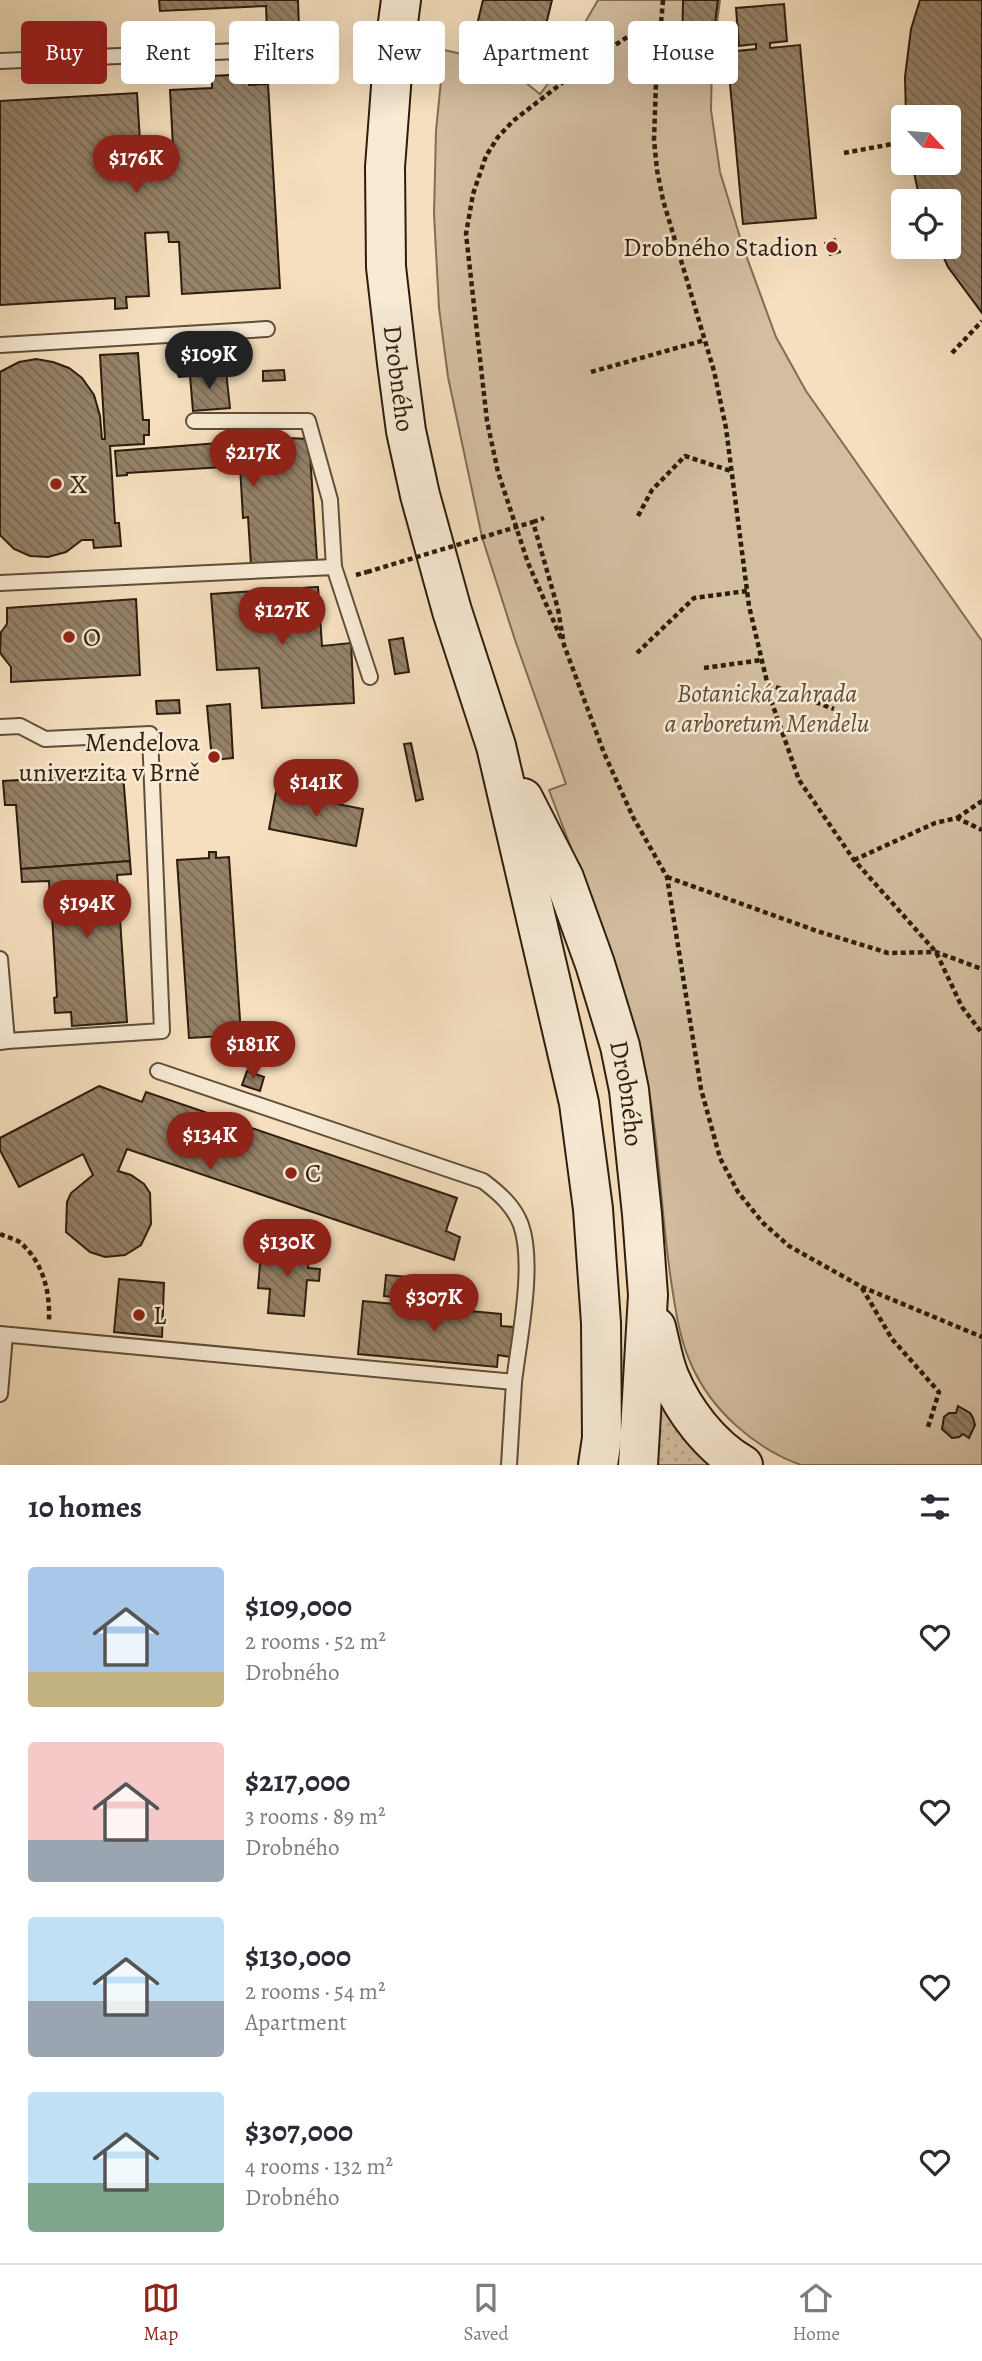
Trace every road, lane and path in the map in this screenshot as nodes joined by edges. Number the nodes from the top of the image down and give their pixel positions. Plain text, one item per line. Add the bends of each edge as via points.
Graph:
1 (401, 0) edge
2 (663, 0) edge
3 (660, 21) edge
4 (628, 37) edge
5 (229, 51) edge
6 (0, 61) edge
7 (657, 84) edge
8 (891, 144) edge
9 (844, 153) dead end
10 (982, 321) edge
11 (267, 328) dead end
12 (705, 340) junction
13 (0, 345) edge
14 (952, 353) dead end
15 (591, 372) dead end
16 (194, 421) dead end
17 (731, 471) junction
18 (638, 516) dead end
19 (544, 518) dead end
20 (533, 522) junction
21 (334, 568) junction
22 (367, 572) dead end
23 (0, 583) edge
24 (747, 591) junction
25 (564, 645) junction
26 (637, 653) dead end
27 (762, 660) junction
28 (704, 668) dead end
29 (370, 677) dead end
30 (767, 684) junction
31 (834, 709) dead end
32 (0, 727) edge
33 (496, 746) junction
34 (982, 801) edge
35 (957, 818) junction
36 (982, 830) edge
37 (854, 860) junction
38 (667, 877) junction
39 (936, 952) junction
40 (0, 959) edge
41 (982, 969) edge
42 (982, 1033) edge
43 (4, 1042) edge
44 (158, 1071) dead end
45 (0, 1234) edge
46 (862, 1287) junction
47 (648, 1294) junction
48 (2, 1334) edge
49 (982, 1337) edge
50 (49, 1340) junction
51 (514, 1382) junction
52 (0, 1394) edge
53 (928, 1427) dead end
54 (607, 1456) edge
55 (509, 1465) edge
56 (638, 1465) edge
57 (743, 1465) edge

1 - 33 main road, Drobného via 385,167 386,267 397,363 421,495 452,611
2 - 3 path
4 - 25 path via 589,62 498,137 486,156 466,234 487,421 498,472 528,563
5 - 6 lane
7 - 12 path via 657,170
8 - 9 path
10 - 14 path
11 - 13 lane
12 - 15 path
12 - 17 path
16 - 21 lane via 309,421 330,500
17 - 18 path via 685,456 652,490
17 - 24 path
19 - 20 path
20 - 22 path, bridge
20 - 25 path, bridge
21 - 23 lane
21 - 29 lane
24 - 26 path via 694,598
24 - 27 path
25 - 38 path via 604,752
27 - 28 path
27 - 30 path
30 - 31 path
30 - 37 path via 799,780
32 - 43 lane via 20,726 45,739 150,734 162,1031
33 - 47 main road, Drobného via 564,878 620,1046 635,1135
33 - 54 main road, Drobného via 579,1102 593,1209
34 - 35 path
35 - 36 path
35 - 37 path via 935,823
37 - 39 path
38 - 39 path via 888,953
38 - 46 path via 701,1089 720,1158 738,1192 789,1246
39 - 41 path
39 - 42 path via 962,1007
40 - 43 lane
44 - 51 lane via 483,1181 503,1196 521,1225 527,1261
45 - 50 path via 20,1242 44,1273 50,1304
46 - 49 path
46 - 53 path via 892,1339 939,1392
47 - 56 main road, Drobného
47 - 57 main road via 668,1374 684,1404 706,1434
48 - 50 lane
48 - 52 lane
50 - 51 lane
51 - 55 lane

